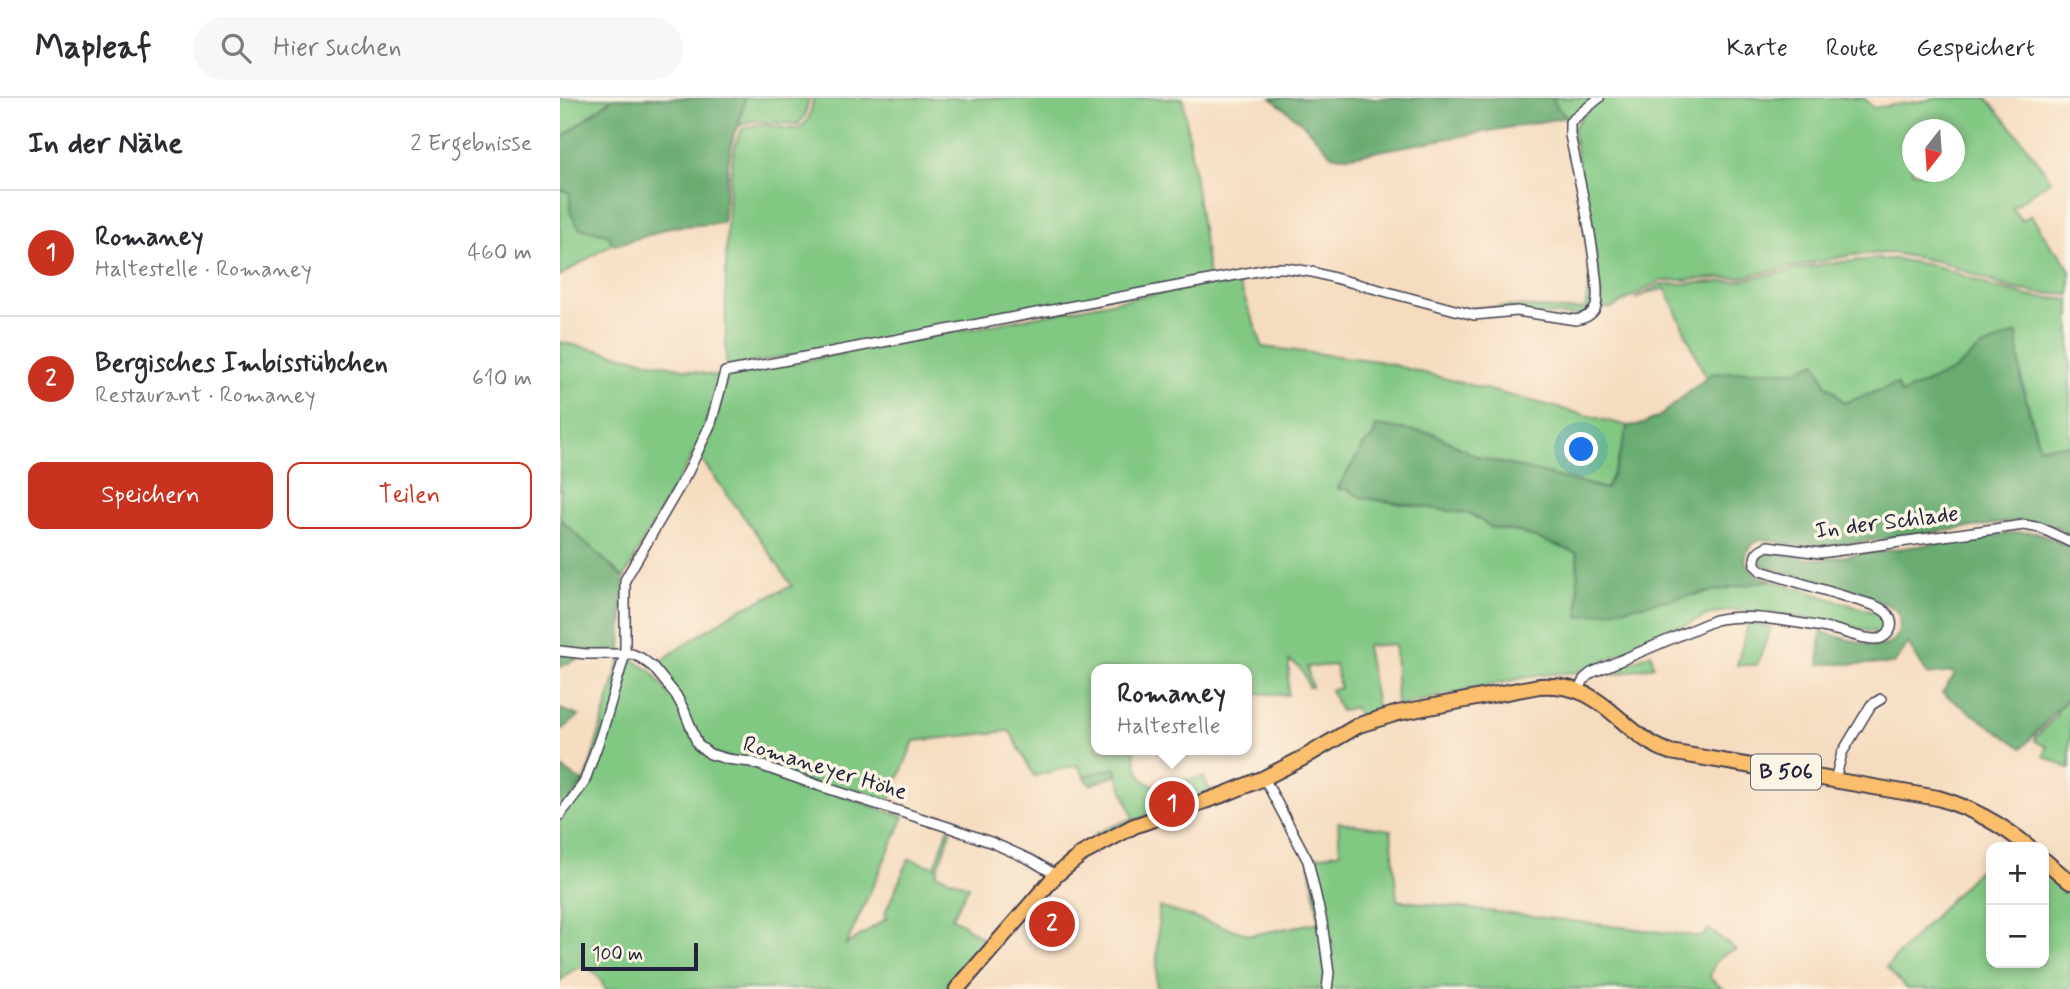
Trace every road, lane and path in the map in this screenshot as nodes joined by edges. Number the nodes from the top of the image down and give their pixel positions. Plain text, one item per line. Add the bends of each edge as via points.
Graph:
1 (1599, 98) edge
2 (2070, 541) edge
3 (560, 651) edge
4 (625, 654) junction
5 (1579, 690) junction
6 (1881, 699) dead end
7 (1264, 778) junction
8 (1835, 780) junction
9 (560, 815) edge
10 (2022, 842) edge
11 (2049, 864) edge
12 (1056, 875) junction
13 (2070, 882) edge
14 (957, 989) edge
15 (1327, 989) edge

1 - 4 street via 1570,122 1597,288 1596,307 1585,318 1517,311 1474,315 1312,272 1273,268 725,372 711,424 688,472 625,580
2 - 5 street, In der Schlade via 2024,525 1820,553 1768,545 1754,557 1761,571 1885,611 1891,619 1886,636 1877,640 1833,629 1728,617 1591,673
3 - 4 street
4 - 9 street via 584,783
4 - 12 street, Romaneyer Höhe via 653,667 684,710 698,745 710,754 751,761 993,842
5 - 7 main road, B 506 via 1549,685 1398,713 1359,725
5 - 8 main road, B 506 via 1670,752
6 - 8 street via 1871,705 1842,752
7 - 12 main road, B 506 via 1135,826 1082,854
7 - 15 street via 1308,861 1324,935
8 - 10 main road, B 506 via 1947,801 1992,821
11 - 13 main road
12 - 14 main road, B 506

